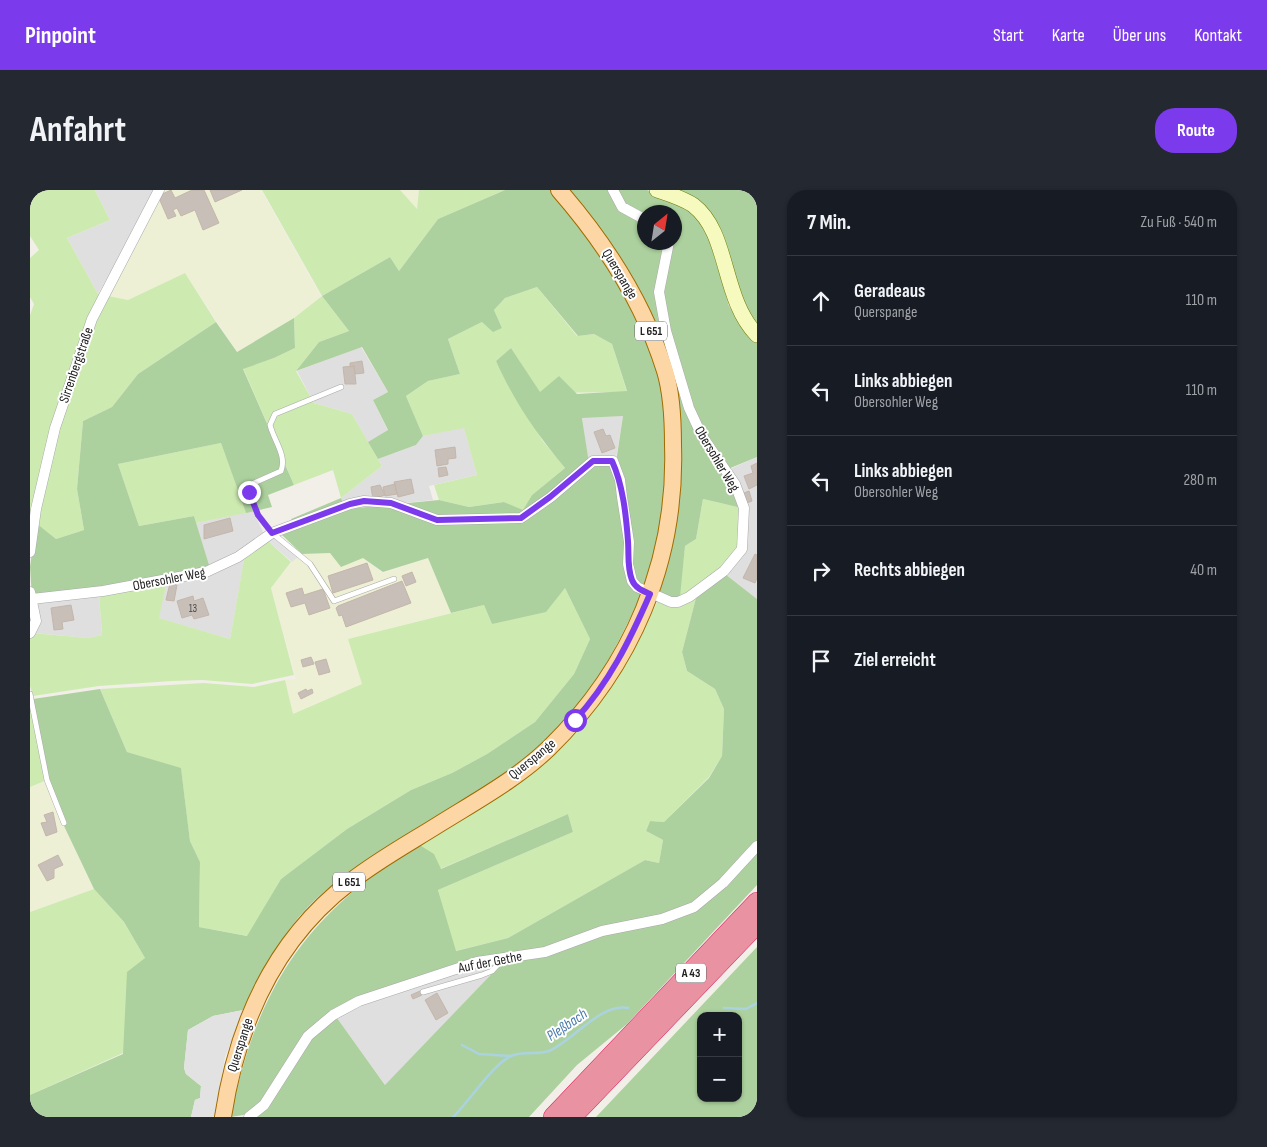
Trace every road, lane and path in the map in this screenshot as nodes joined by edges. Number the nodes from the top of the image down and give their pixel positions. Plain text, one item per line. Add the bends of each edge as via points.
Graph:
1 (159, 190) edge
2 (559, 190) edge
3 (612, 190) edge
4 (657, 190) edge
5 (637, 215) edge
6 (667, 250) edge
7 (757, 336) edge
8 (341, 387) dead end
9 (272, 533) junction
10 (30, 552) edge
11 (394, 579) dead end
12 (650, 594) junction
13 (31, 596) edge
14 (30, 633) edge
15 (30, 694) edge
16 (64, 823) dead end
17 (757, 846) edge
18 (757, 902) edge
19 (757, 924) edge
20 (504, 958) junction
21 (424, 992) dead end
22 (626, 1061) junction
23 (223, 1117) edge
24 (249, 1117) edge
25 (553, 1117) edge
26 (572, 1117) edge
27 (582, 1117) edge

1 - 10 street, Sirrenbergstraße via 92,319 54,428
2 - 12 main road, Querspange / L 651 via 588,223 625,278 649,325 666,375 673,425 674,478 665,540
3 - 5 street via 625,209
4 - 7 street via 686,201 706,218 714,232 735,302
6 - 12 street, Obersohler Weg via 659,292 666,332 689,408 702,436 735,484 744,508 745,524 742,549 706,586 678,602
8 - 9 lane via 287,408 271,419 272,431 284,458 283,465 281,471 254,483 249,492 258,515
9 - 11 lane via 310,564 334,601
9 - 12 street, Obersohler Weg via 364,501 391,503 437,520 521,518 593,461 612,461 620,480 632,581
9 - 13 street, Obersohler Weg via 238,557 206,572 103,591
12 - 23 main road, Querspange / L 651 via 606,681 592,702 546,750 490,792 353,879 317,910 293,937 274,966 241,1034
13 - 14 street via 36,621
15 - 16 lane via 47,780
17 - 20 street, Auf der Gethe via 723,883 694,907 662,919 602,931 545,952
18 - 25 highway, A 43
19 - 22 highway, A 43
20 - 21 lane via 482,975
20 - 24 street, Auf der Gethe via 477,962 416,981 360,1001 334,1015 308,1036 264,1105
22 - 26 highway, A 43
22 - 27 highway

